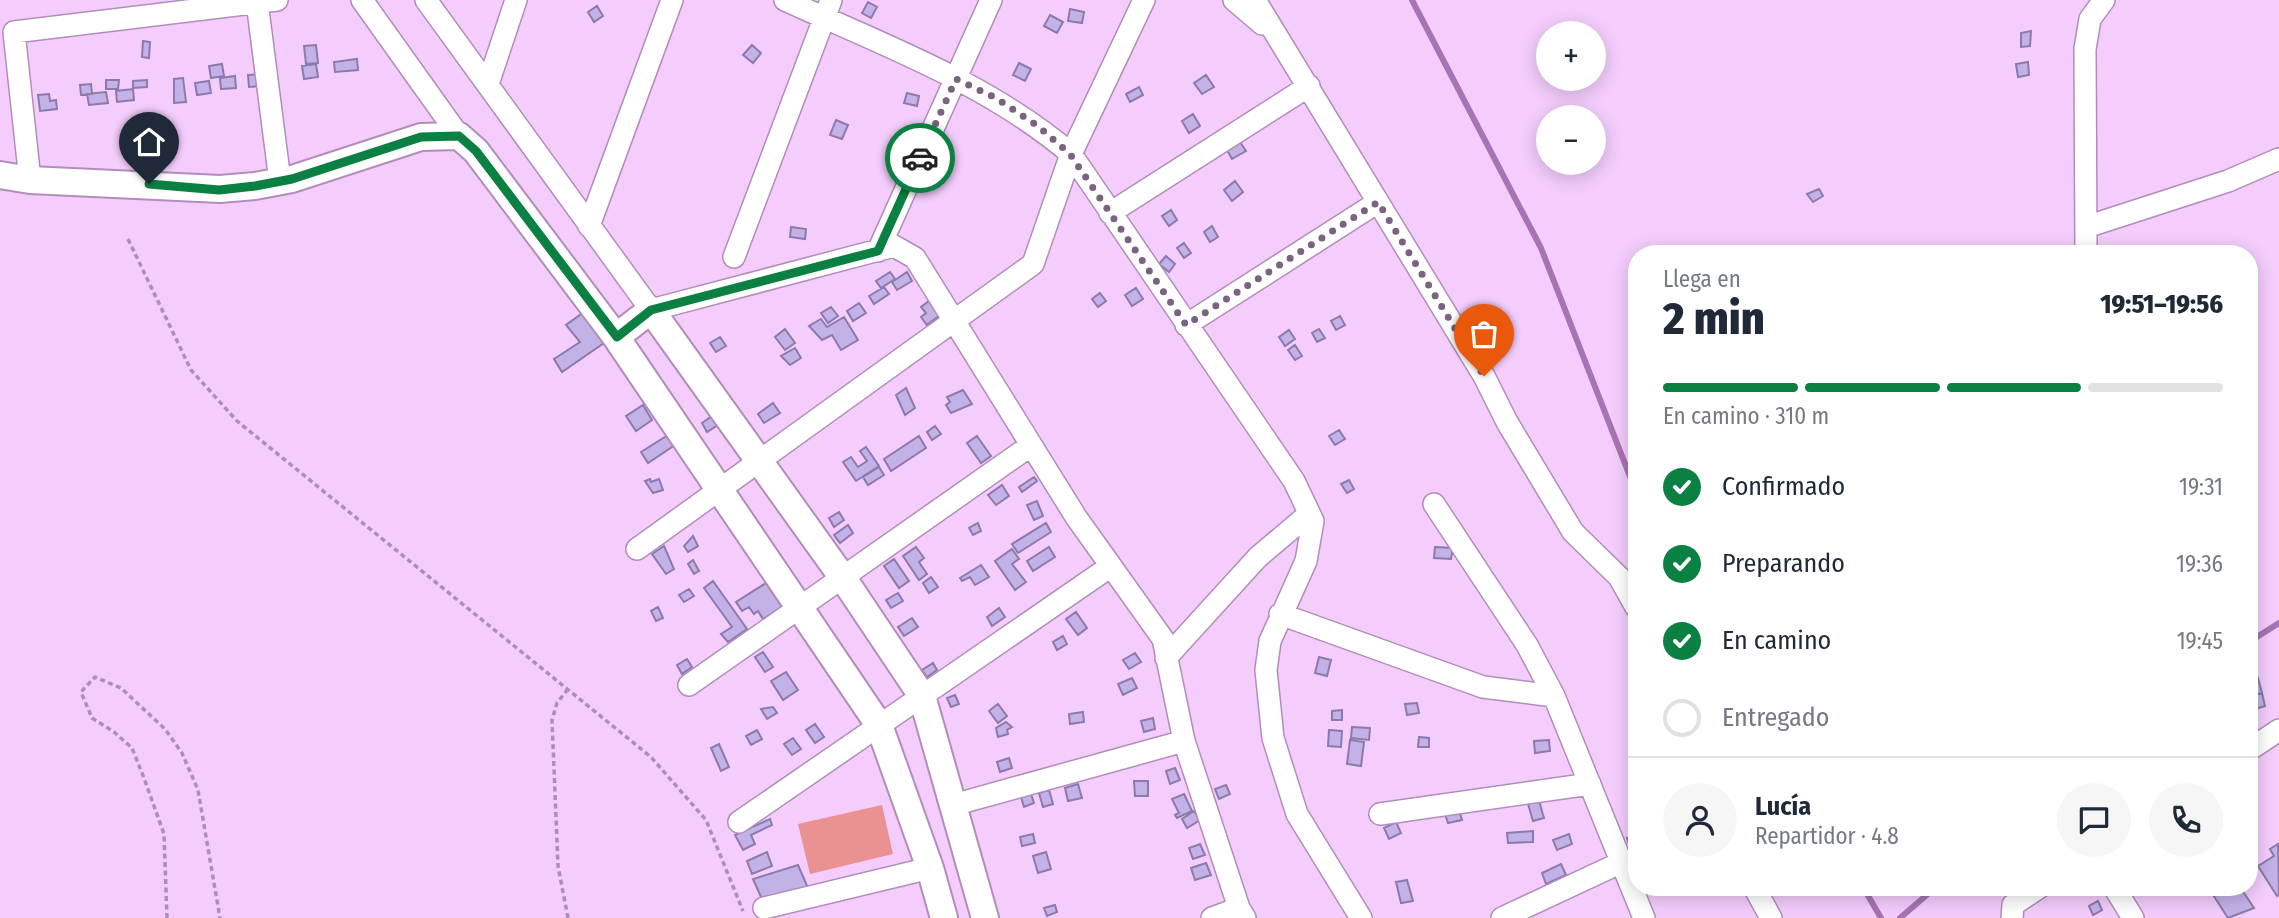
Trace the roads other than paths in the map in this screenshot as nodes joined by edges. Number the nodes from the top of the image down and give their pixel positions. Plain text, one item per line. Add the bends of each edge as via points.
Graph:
1 (362, 0) edge
2 (426, 0) edge
3 (516, 0) edge
4 (672, 0) edge
5 (785, 0) edge
6 (991, 0) edge
7 (1144, 0) edge
8 (1234, 0) edge
9 (1255, 0) edge
10 (2104, 0) edge
11 (267, 1) edge
12 (828, 9) edge
13 (1282, 41) junction
14 (956, 79) junction
15 (488, 84) junction
16 (1309, 86) junction
17 (459, 136) junction
18 (1070, 154) junction
19 (2279, 159) edge
20 (0, 175) edge
21 (30, 180) junction
22 (280, 181) junction
23 (1378, 202) junction
24 (1110, 213) junction
25 (589, 226) junction
26 (2085, 227) junction
27 (2086, 245) edge
28 (878, 251) junction
29 (734, 257) dead end
30 (651, 310) junction
31 (955, 321) junction
32 (1186, 325) junction
33 (617, 337) junction
34 (1030, 446) junction
35 (759, 463) junction
36 (720, 490) junction
37 (1434, 504) dead end
38 (1309, 514) junction
39 (637, 549) dead end
40 (1111, 566) junction
41 (843, 578) junction
42 (1628, 593) edge
43 (800, 608) junction
44 (1280, 614) junction
45 (1166, 659) junction
46 (690, 685) dead end
47 (922, 696) junction
48 (1554, 696) junction
49 (879, 725) junction
50 (2279, 730) edge
51 (1184, 741) junction
52 (2258, 744) edge
53 (1590, 785) junction
54 (953, 805) junction
55 (1380, 814) dead end
56 (739, 822) dead end
57 (1622, 862) junction
58 (930, 868) junction
59 (1628, 877) edge
60 (1635, 896) edge
61 (1759, 896) edge
62 (2026, 896) edge
63 (2120, 896) edge
64 (755, 913) edge
65 (1242, 913) edge
66 (947, 916) edge
67 (985, 918) edge
68 (1212, 918) edge
69 (1361, 918) edge
70 (1503, 918) edge
71 (1644, 918) edge
72 (1771, 918) edge
73 (2012, 918) edge
74 (2133, 918) edge

1 - 17 street
2 - 15 street
3 - 15 street
4 - 25 street
5 - 12 street
6 - 14 street
7 - 18 street
8 - 13 street
9 - 13 street
10 - 26 street via 2090,19 2085,50
11 - 21 street via 14,32
11 - 22 street
12 - 14 street
12 - 29 street
13 - 16 street
14 - 18 street via 996,98
14 - 28 street
15 - 25 street
16 - 23 street
16 - 24 street
17 - 22 street via 421,137
17 - 33 street via 476,151
18 - 24 street
18 - 31 street via 1033,264
19 - 26 street via 2228,181
20 - 21 street
21 - 22 street via 219,190
23 - 32 street
23 - 42 street via 1573,532 1619,577
24 - 32 street
25 - 30 street
26 - 27 street
28 - 30 street
28 - 31 street via 894,246 915,258
30 - 33 street
30 - 35 street
31 - 34 street
31 - 35 street
32 - 38 street via 1294,481
33 - 36 street
34 - 40 street
34 - 41 street
35 - 36 street
35 - 41 street
36 - 39 street
36 - 43 street
37 - 48 street via 1527,645
38 - 44 street via 1313,522 1306,561
38 - 45 street via 1250,565
40 - 45 street via 1149,615 1163,639
40 - 47 street
41 - 43 street
41 - 47 street
43 - 46 street
43 - 49 street
44 - 48 street via 1483,687
44 - 69 street via 1266,670 1273,738 1297,814
45 - 51 street
47 - 49 street
47 - 54 street
48 - 53 street
49 - 56 street
49 - 58 street
50 - 52 street
51 - 54 street
51 - 65 street
53 - 55 street
53 - 57 street
54 - 67 street
57 - 59 street
57 - 70 street
58 - 64 street
58 - 66 street
60 - 71 street
61 - 72 street
62 - 73 street via 2013,905
63 - 74 street
65 - 68 street

